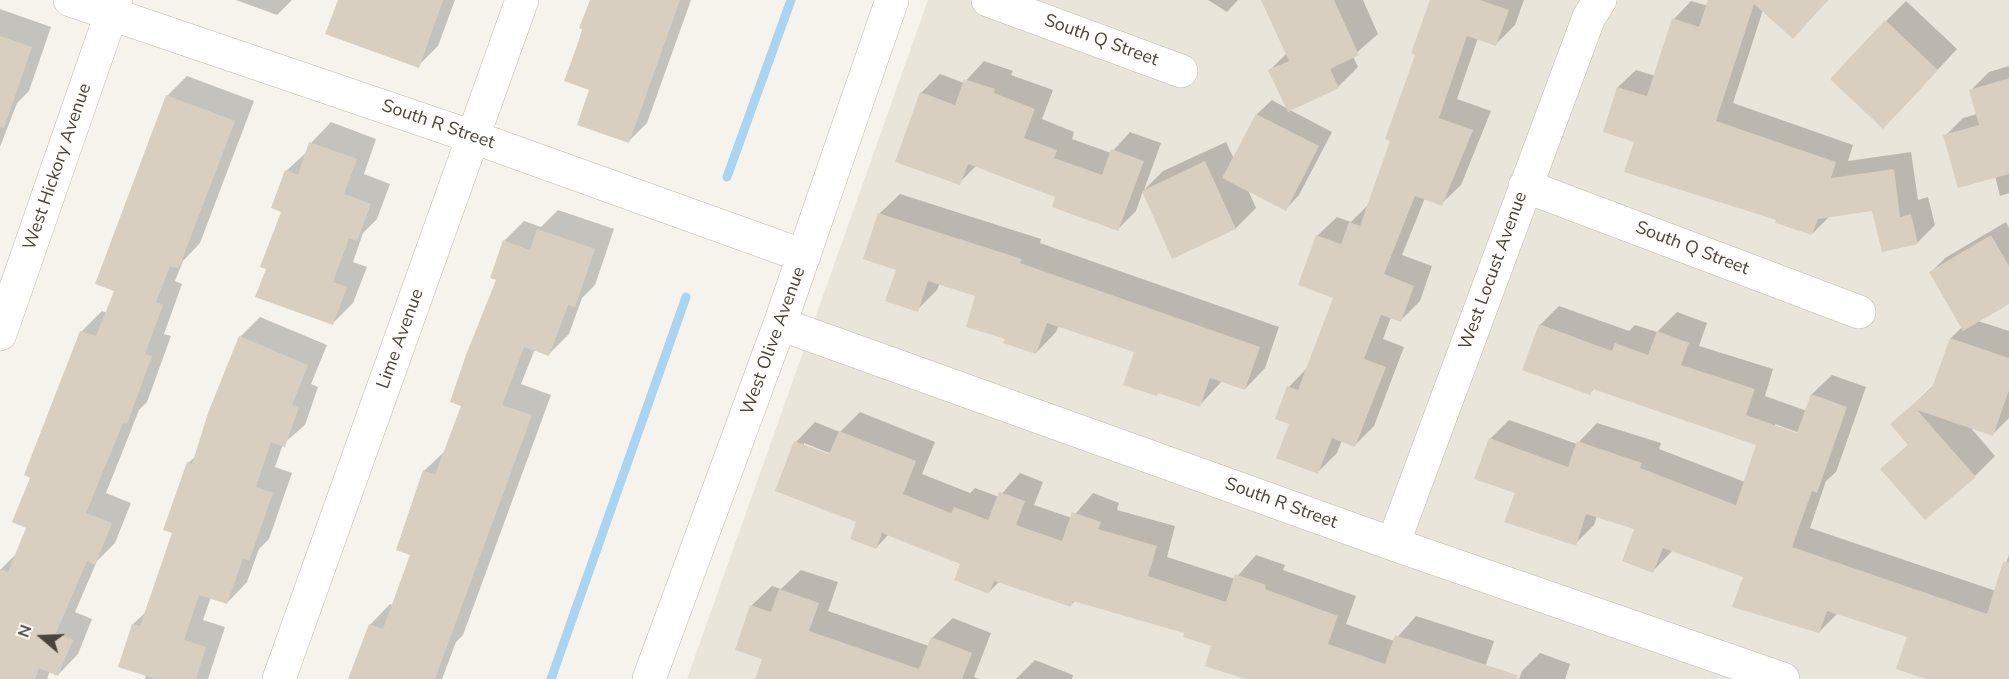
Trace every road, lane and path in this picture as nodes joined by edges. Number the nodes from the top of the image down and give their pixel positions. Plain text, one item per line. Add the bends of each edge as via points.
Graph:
1 (70, 0) edge
2 (522, 0) edge
3 (892, 0) edge
4 (988, 0) edge
5 (1600, 0) edge
6 (113, 7) edge
7 (1181, 70) dead end
8 (473, 137) junction
9 (1525, 186) junction
10 (804, 256) junction
11 (1859, 312) dead end
12 (780, 324) junction
13 (0, 334) edge
14 (1393, 544) junction
15 (279, 679) edge
16 (649, 679) edge
17 (1783, 679) edge

1 - 6 street, South R Street
2 - 8 street, Lime Avenue
3 - 10 street, West Olive Avenue
4 - 7 street, South Q Street
5 - 9 street, West Locust Avenue via 1589,16
6 - 8 street, South R Street
6 - 13 street, West Hickory Avenue
8 - 10 street, South R Street
8 - 15 street, Lime Avenue
9 - 11 street, South Q Street
9 - 14 street, West Locust Avenue
10 - 12 street, West Olive Avenue
12 - 14 street, South R Street
12 - 16 street, West Olive Avenue
14 - 17 street, South R Street

